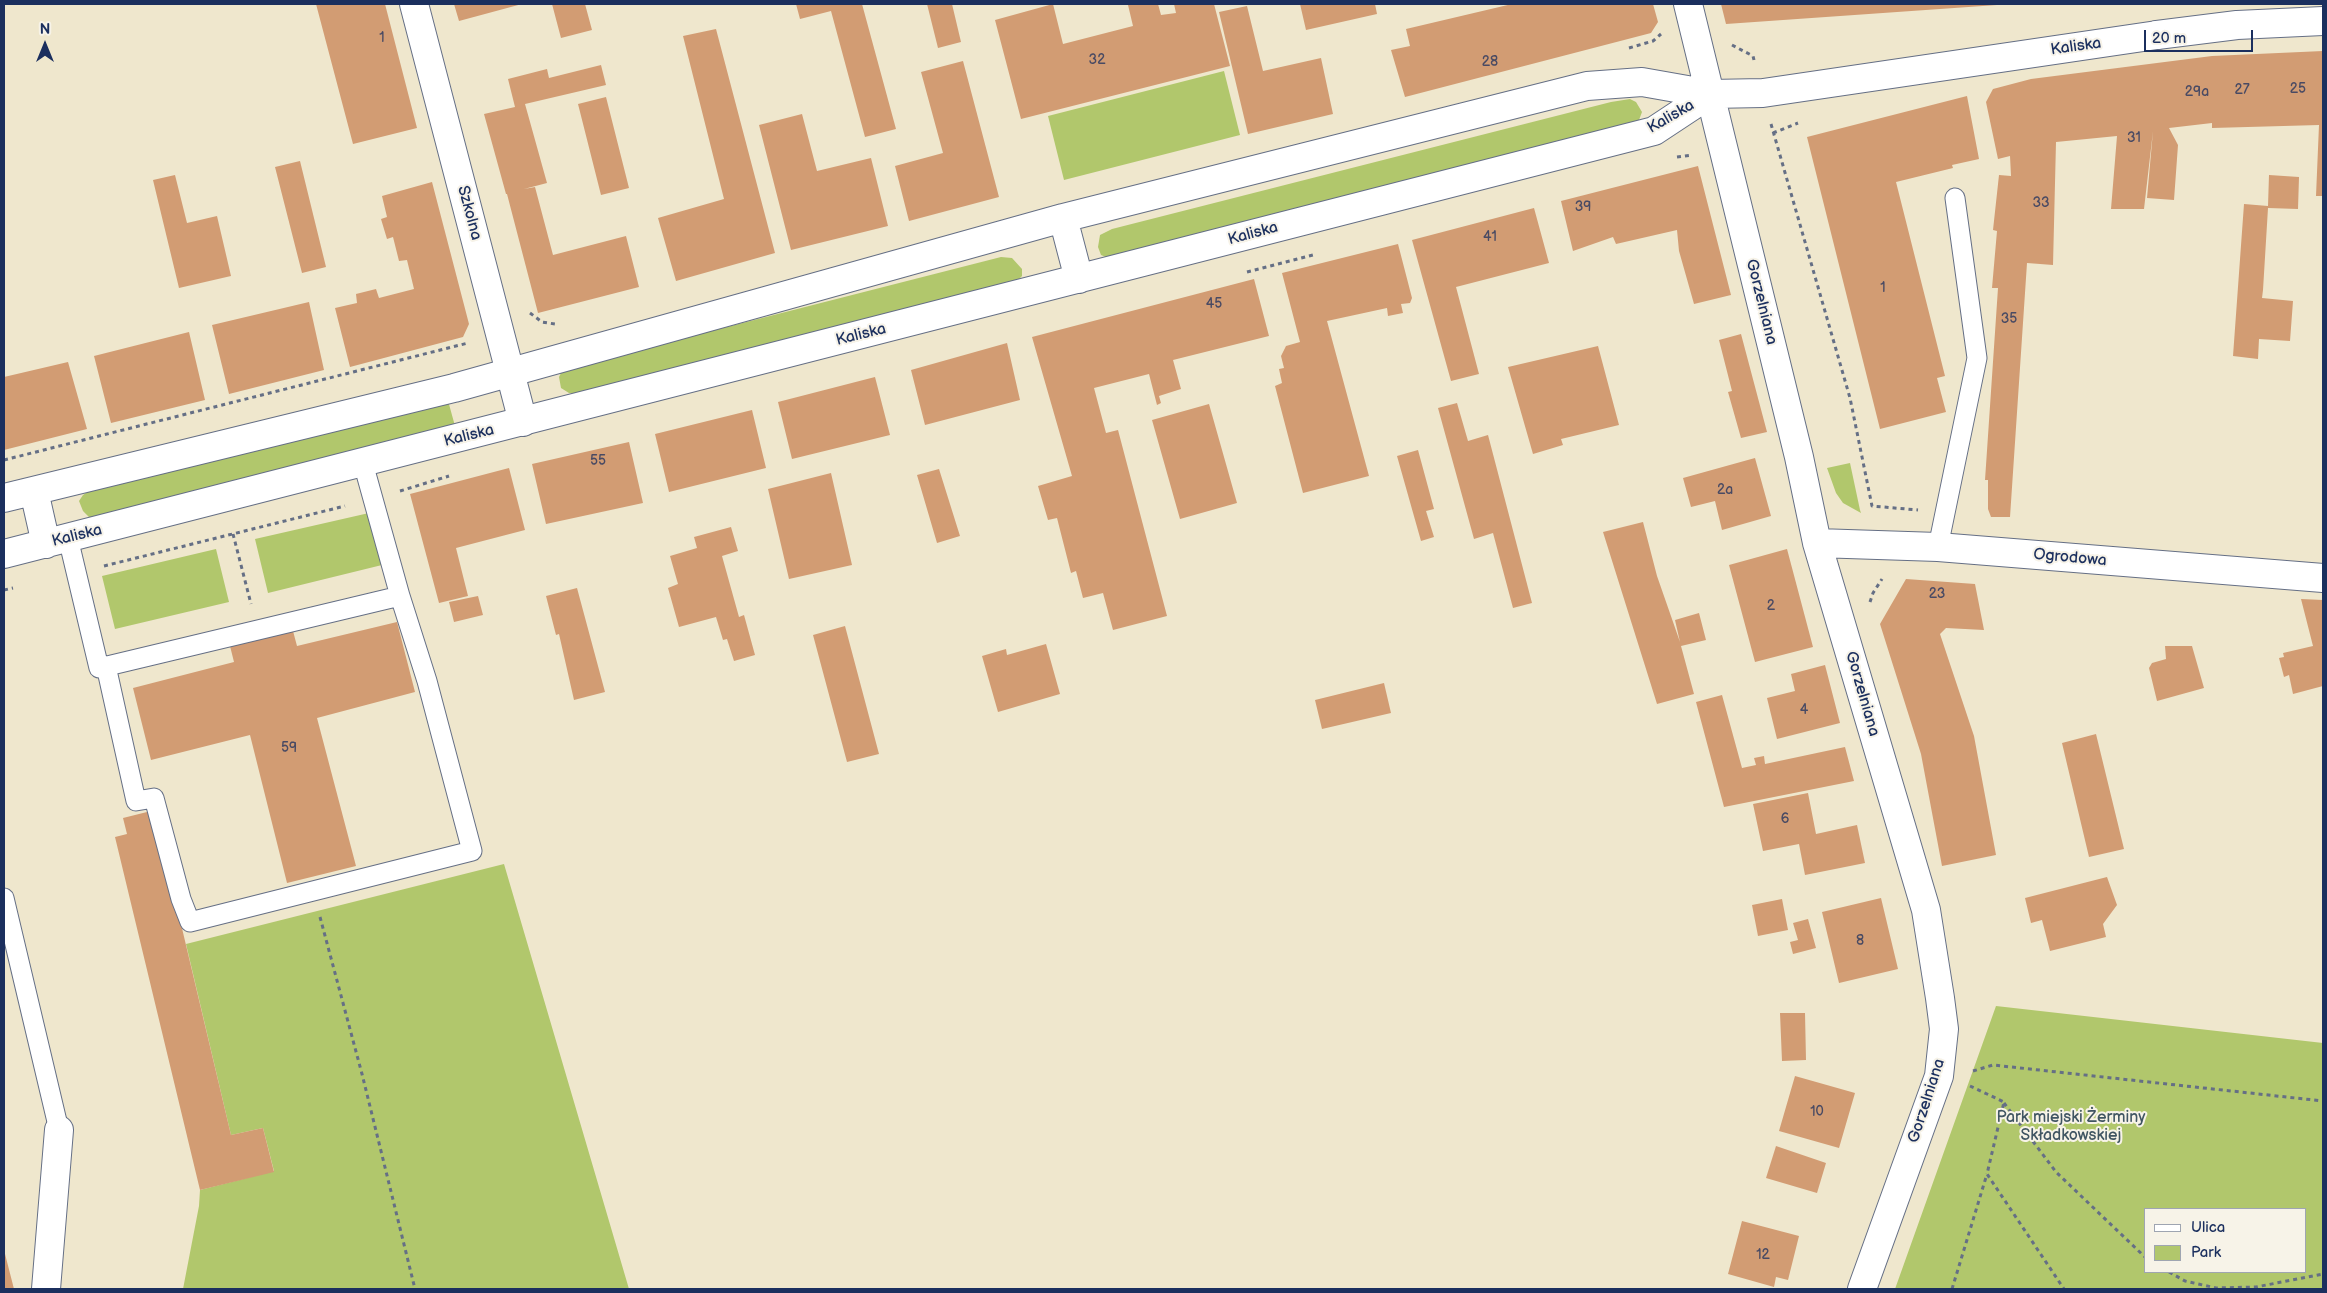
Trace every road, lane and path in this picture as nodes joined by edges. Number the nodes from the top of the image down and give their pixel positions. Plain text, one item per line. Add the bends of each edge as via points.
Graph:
1 (414, 4) edge
2 (1688, 4) edge
3 (2323, 21) edge
4 (1710, 94) junction
5 (1773, 132) dead end
6 (1955, 198) dead end
7 (1063, 218) junction
8 (1079, 280) junction
9 (475, 339) dead end
10 (510, 372) junction
11 (523, 422) junction
12 (4, 460) edge
13 (363, 463) junction
14 (34, 491) junction
15 (4, 498) edge
16 (1945, 513) junction
17 (233, 534) dead end
18 (57, 541) junction
19 (1817, 543) junction
20 (1938, 547) junction
21 (4, 554) edge
22 (1887, 575) dead end
23 (2323, 578) edge
24 (400, 596) junction
25 (1870, 608) dead end
26 (258, 630) junction
27 (106, 666) junction
28 (313, 891) junction
29 (4, 898) edge
30 (1970, 1072) dead end
31 (1962, 1082) dead end
32 (2323, 1101) edge
33 (2004, 1102) junction
34 (59, 1130) joint
35 (1988, 1174) junction
36 (2144, 1256) edge
37 (2171, 1273) edge
38 (2323, 1274) edge
39 (46, 1289) edge
40 (415, 1289) edge
41 (1862, 1289) edge
42 (1952, 1289) edge
43 (2064, 1289) edge

1 - 10 street, Szkolna
2 - 4 street, Gorzelniana
3 - 4 street, Kaliska via 2237,25 1763,93
4 - 7 street, Kaliska via 1642,82 1587,86
4 - 8 street, Kaliska via 1654,131
4 - 19 street, Gorzelniana via 1800,457
5 - 16 path via 1850,398 1872,506
6 - 16 lane via 1977,358
7 - 8 street
7 - 10 street, Kaliska
8 - 11 street, Kaliska
9 - 12 path via 464,346
10 - 11 street, Szkolna
10 - 14 street, Kaliska
11 - 13 street, Kaliska
13 - 18 street, Kaliska
13 - 24 lane
14 - 15 street, Kaliska
14 - 18 street
16 - 20 lane
17 - 26 path
18 - 21 street, Kaliska
18 - 27 lane via 99,668
19 - 20 street, Ogrodowa
19 - 41 street, Gorzelniana via 1926,910 1944,1029 1939,1076
20 - 23 street, Ogrodowa
22 - 25 path via 1873,593
24 - 26 lane
24 - 28 lane via 427,681 472,851
26 - 27 lane
27 - 28 lane via 136,800 154,798 190,922
28 - 40 path
29 - 34 lane
30 - 32 path via 1993,1065
31 - 33 path
33 - 35 path
33 - 36 path via 2056,1172
34 - 39 street
35 - 42 path
35 - 43 path
37 - 38 path via 2185,1281 2216,1288 2256,1286

